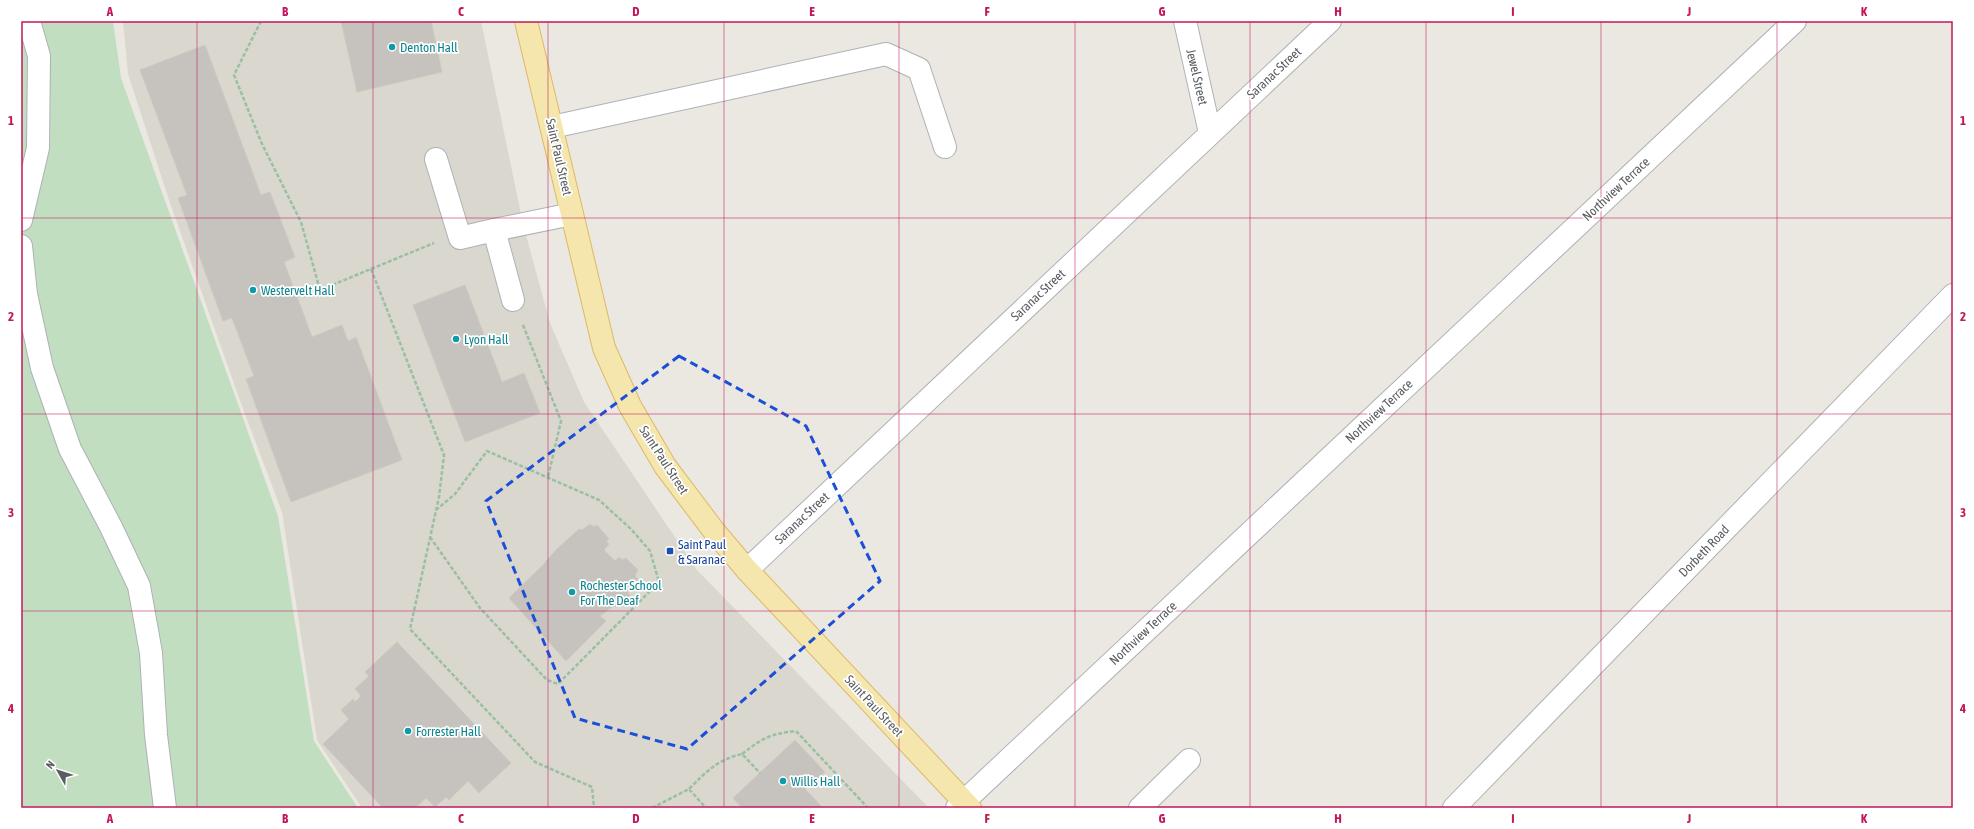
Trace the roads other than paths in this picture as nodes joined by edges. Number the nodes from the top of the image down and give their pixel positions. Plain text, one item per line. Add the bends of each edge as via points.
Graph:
1 (29, 21) edge
2 (526, 21) edge
3 (1185, 21) edge
4 (1330, 21) edge
5 (1795, 21) edge
6 (552, 127) junction
7 (1210, 133) junction
8 (945, 147) dead end
9 (436, 159) dead end
10 (572, 214) junction
11 (21, 220) edge
12 (494, 230) junction
13 (21, 246) edge
14 (1953, 295) edge
15 (513, 300) road end
16 (747, 570) junction
17 (1189, 760) dead end
18 (964, 806) edge
19 (165, 808) edge
20 (1140, 808) edge
21 (1454, 808) edge

1 - 11 street via 39,56 38,148
2 - 6 main road, Saint Paul Street
3 - 7 street, Jewel Street
4 - 7 street, Saranac Street
5 - 18 street, Northview Terrace
6 - 8 street via 886,54 919,69
6 - 10 main road, Saint Paul Street
7 - 16 street, Saranac Street
9 - 12 street via 460,238
10 - 12 street
10 - 16 main road, Saint Paul Street via 604,348 630,406 665,466
12 - 15 street
13 - 19 street via 26,294 42,368 67,442 139,586 151,653 156,735
14 - 21 street, Dorbeth Road
16 - 18 main road, Saint Paul Street
17 - 20 street

